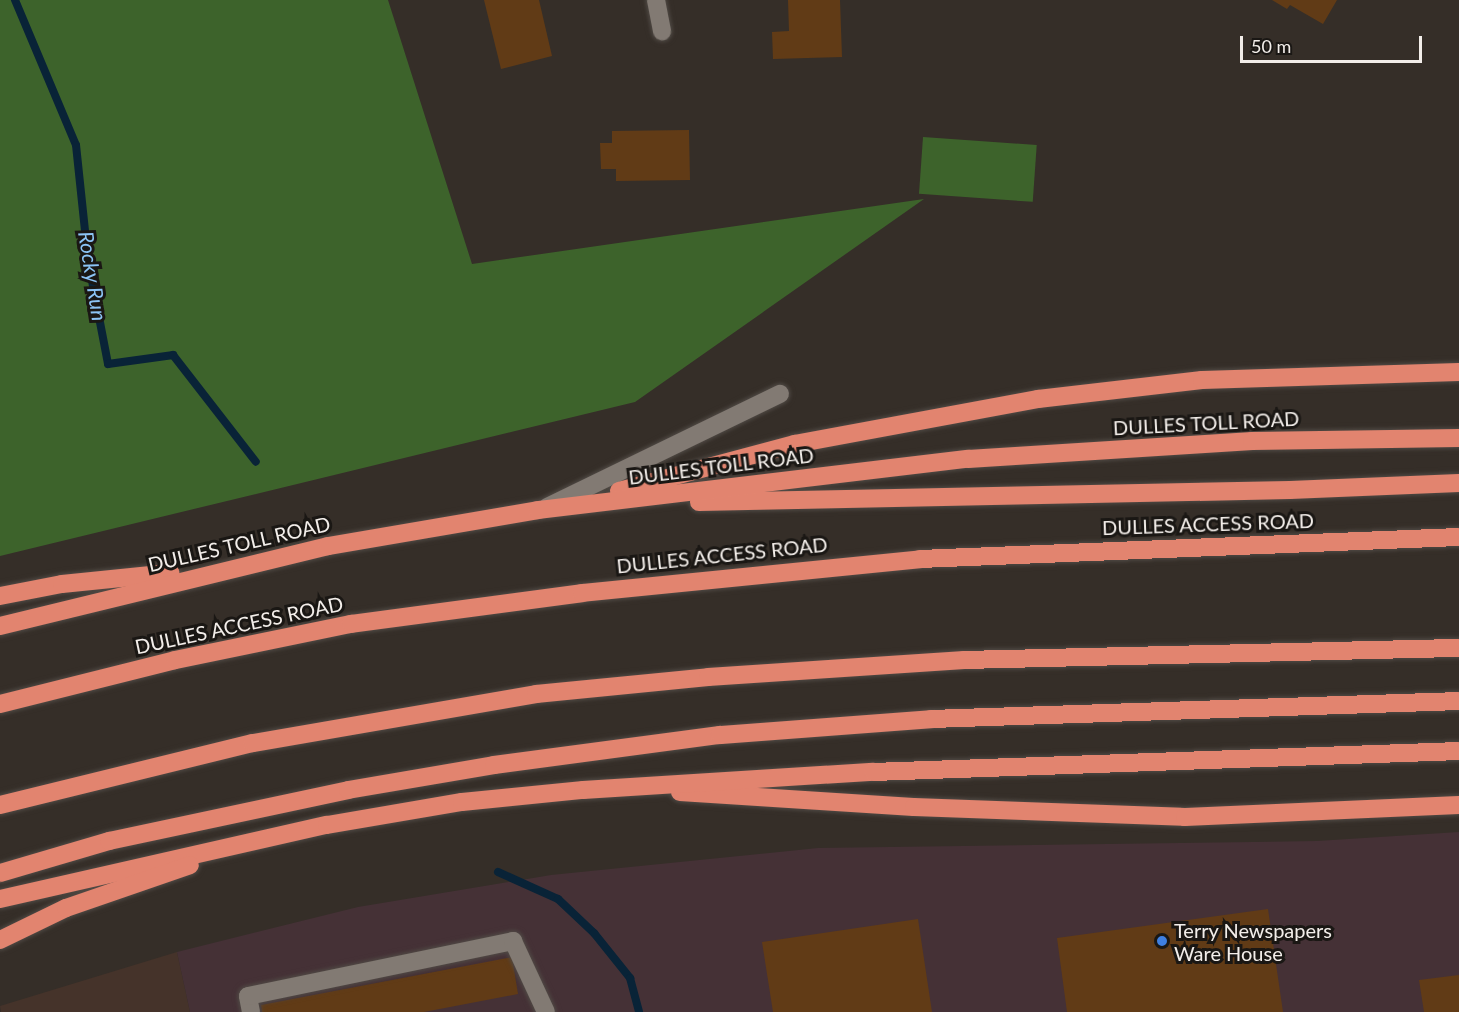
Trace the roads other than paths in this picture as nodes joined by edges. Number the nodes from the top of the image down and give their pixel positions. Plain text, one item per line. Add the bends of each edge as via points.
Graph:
1 (656, 0) edge
2 (662, 31) dead end
3 (1459, 372) edge
4 (780, 394) dead end
5 (1459, 438) edge
6 (1459, 483) edge
7 (538, 510) junction
8 (1459, 537) edge
9 (253, 563) junction
10 (0, 596) edge
11 (0, 626) edge
12 (1459, 648) edge
13 (1355, 651) junction
14 (1459, 653) edge
15 (1459, 701) edge
16 (0, 704) edge
17 (1459, 751) edge
18 (583, 790) junction
19 (0, 805) edge
20 (1459, 806) edge
21 (276, 835) junction
22 (0, 873) edge
23 (0, 899) edge
24 (0, 940) edge
25 (251, 1012) edge
26 (546, 1012) edge

1 - 2 street
3 - 7 highway via 1202,380 1038,399 795,444
4 - 7 street
5 - 7 highway, DULLES TOLL ROAD via 1252,441 968,459
6 - 7 highway via 1290,490 815,498
7 - 9 highway, DULLES TOLL ROAD via 412,530
8 - 16 highway, DULLES ACCESS ROAD via 920,559 582,593 351,624 175,660
9 - 10 highway via 62,584
9 - 11 highway, DULLES TOLL ROAD
12 - 13 highway
13 - 14 highway
13 - 19 highway via 880,664 536,694 253,743
15 - 22 highway via 942,718 708,736 494,765 348,790 109,842
17 - 18 highway via 861,772
18 - 20 highway via 1185,817
18 - 21 highway via 404,811
21 - 23 highway
21 - 24 highway via 66,908
25 - 26 street via 248,996 513,941

